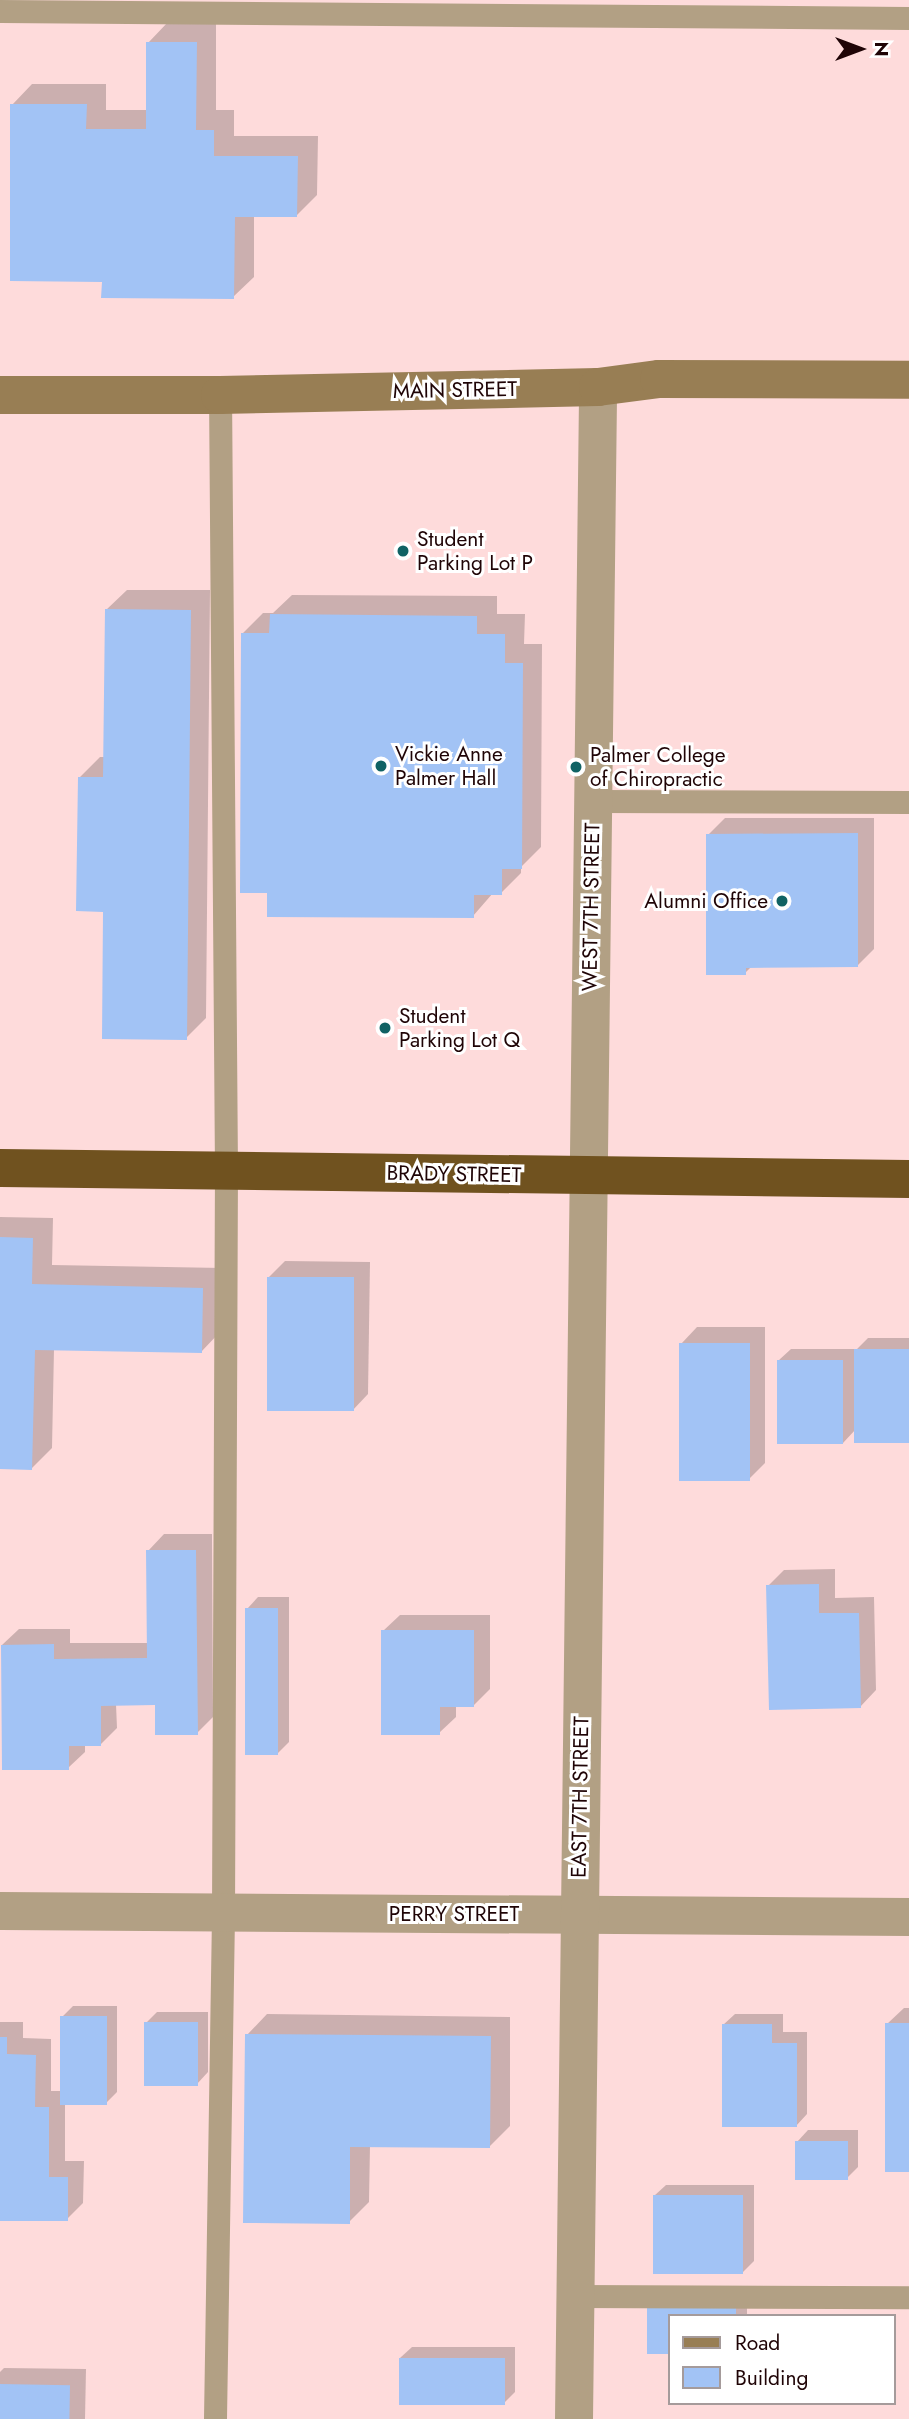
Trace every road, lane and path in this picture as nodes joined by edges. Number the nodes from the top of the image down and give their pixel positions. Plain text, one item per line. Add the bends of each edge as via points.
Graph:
1 (825, 9) edge
2 (0, 11) edge
3 (909, 18) edge
4 (909, 380) edge
5 (598, 387) junction
6 (0, 395) edge
7 (220, 395) junction
8 (593, 801) junction
9 (909, 802) edge
10 (0, 1168) edge
11 (226, 1171) junction
12 (588, 1175) junction
13 (909, 1179) edge
14 (0, 1911) edge
15 (223, 1913) junction
16 (578, 1915) junction
17 (909, 1917) edge
18 (575, 2296) junction
19 (909, 2297) edge
20 (215, 2419) edge
21 (574, 2419) edge

1 - 2 lane
1 - 3 lane
4 - 5 street, MAIN STREET via 659,379
5 - 7 street, MAIN STREET
5 - 8 street, WEST 7TH STREET
6 - 7 street, MAIN STREET
7 - 11 lane
8 - 9 lane
8 - 12 street, WEST 7TH STREET
10 - 11 highway, BRADY STREET
11 - 12 highway, BRADY STREET
11 - 15 lane
12 - 13 highway, BRADY STREET
12 - 16 street, EAST 7TH STREET
14 - 15 street, PERRY STREET
15 - 16 street, PERRY STREET
15 - 20 lane
16 - 17 street, PERRY STREET
16 - 18 street, EAST 7TH STREET
18 - 19 lane
18 - 21 street, EAST 7TH STREET

